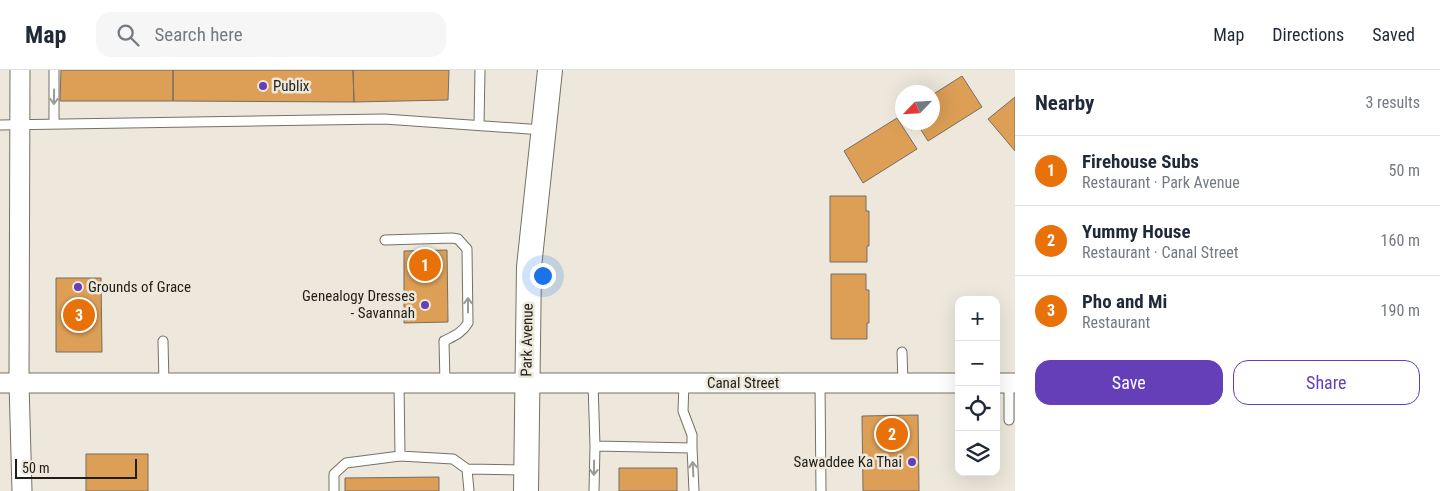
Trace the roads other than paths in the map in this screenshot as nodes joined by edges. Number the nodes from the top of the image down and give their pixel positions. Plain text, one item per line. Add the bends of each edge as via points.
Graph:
1 (20, 70) edge
2 (54, 70) edge
3 (480, 70) edge
4 (550, 70) edge
5 (54, 124) junction
6 (0, 125) edge
7 (20, 125) junction
8 (479, 125) junction
9 (543, 130) junction
10 (385, 240) dead end
11 (163, 341) dead end
12 (902, 352) dead end
13 (0, 383) edge
14 (19, 383) junction
15 (164, 383) junction
16 (399, 383) junction
17 (445, 383) junction
18 (526, 383) junction
19 (593, 383) junction
20 (684, 383) junction
21 (820, 383) junction
22 (903, 383) junction
23 (955, 383) edge
24 (1007, 383) edge
25 (1009, 420) dead end
26 (595, 446) junction
27 (692, 448) junction
28 (400, 456) junction
29 (467, 468) junction
30 (526, 481) edge
31 (22, 491) edge
32 (334, 491) edge
33 (469, 491) edge
34 (594, 491) edge
35 (694, 491) edge
36 (821, 491) edge

1 - 7 street
2 -> 5 lane
3 - 8 lane
4 - 9 street, Park Avenue
5 - 7 lane
5 - 8 lane via 384,119
6 - 7 lane
7 - 14 street
8 - 9 lane
9 - 18 street, Park Avenue via 529,267
17 -> 10 lane via 444,341 459,334 468,323 467,249 464,243 452,238
11 - 15 lane
12 - 22 lane
13 - 14 street, Canal Street
14 - 15 street, Canal Street
14 - 31 street
15 - 16 street, Canal Street
16 - 17 street, Canal Street
16 - 28 lane
17 - 18 street, Canal Street
18 - 19 street, Canal Street
18 - 30 street, Park Avenue
19 - 20 street, Canal Street
19 - 26 lane
20 - 21 street, Canal Street
20 - 27 lane via 683,411 692,434
21 - 22 street, Canal Street
21 - 36 lane
22 - 23 street, Canal Street
24 - 25 lane
26 - 27 lane
26 -> 34 lane
35 -> 27 lane
28 - 29 lane via 452,459
28 - 32 lane via 346,463 334,474
29 - 30 lane
29 - 33 lane

